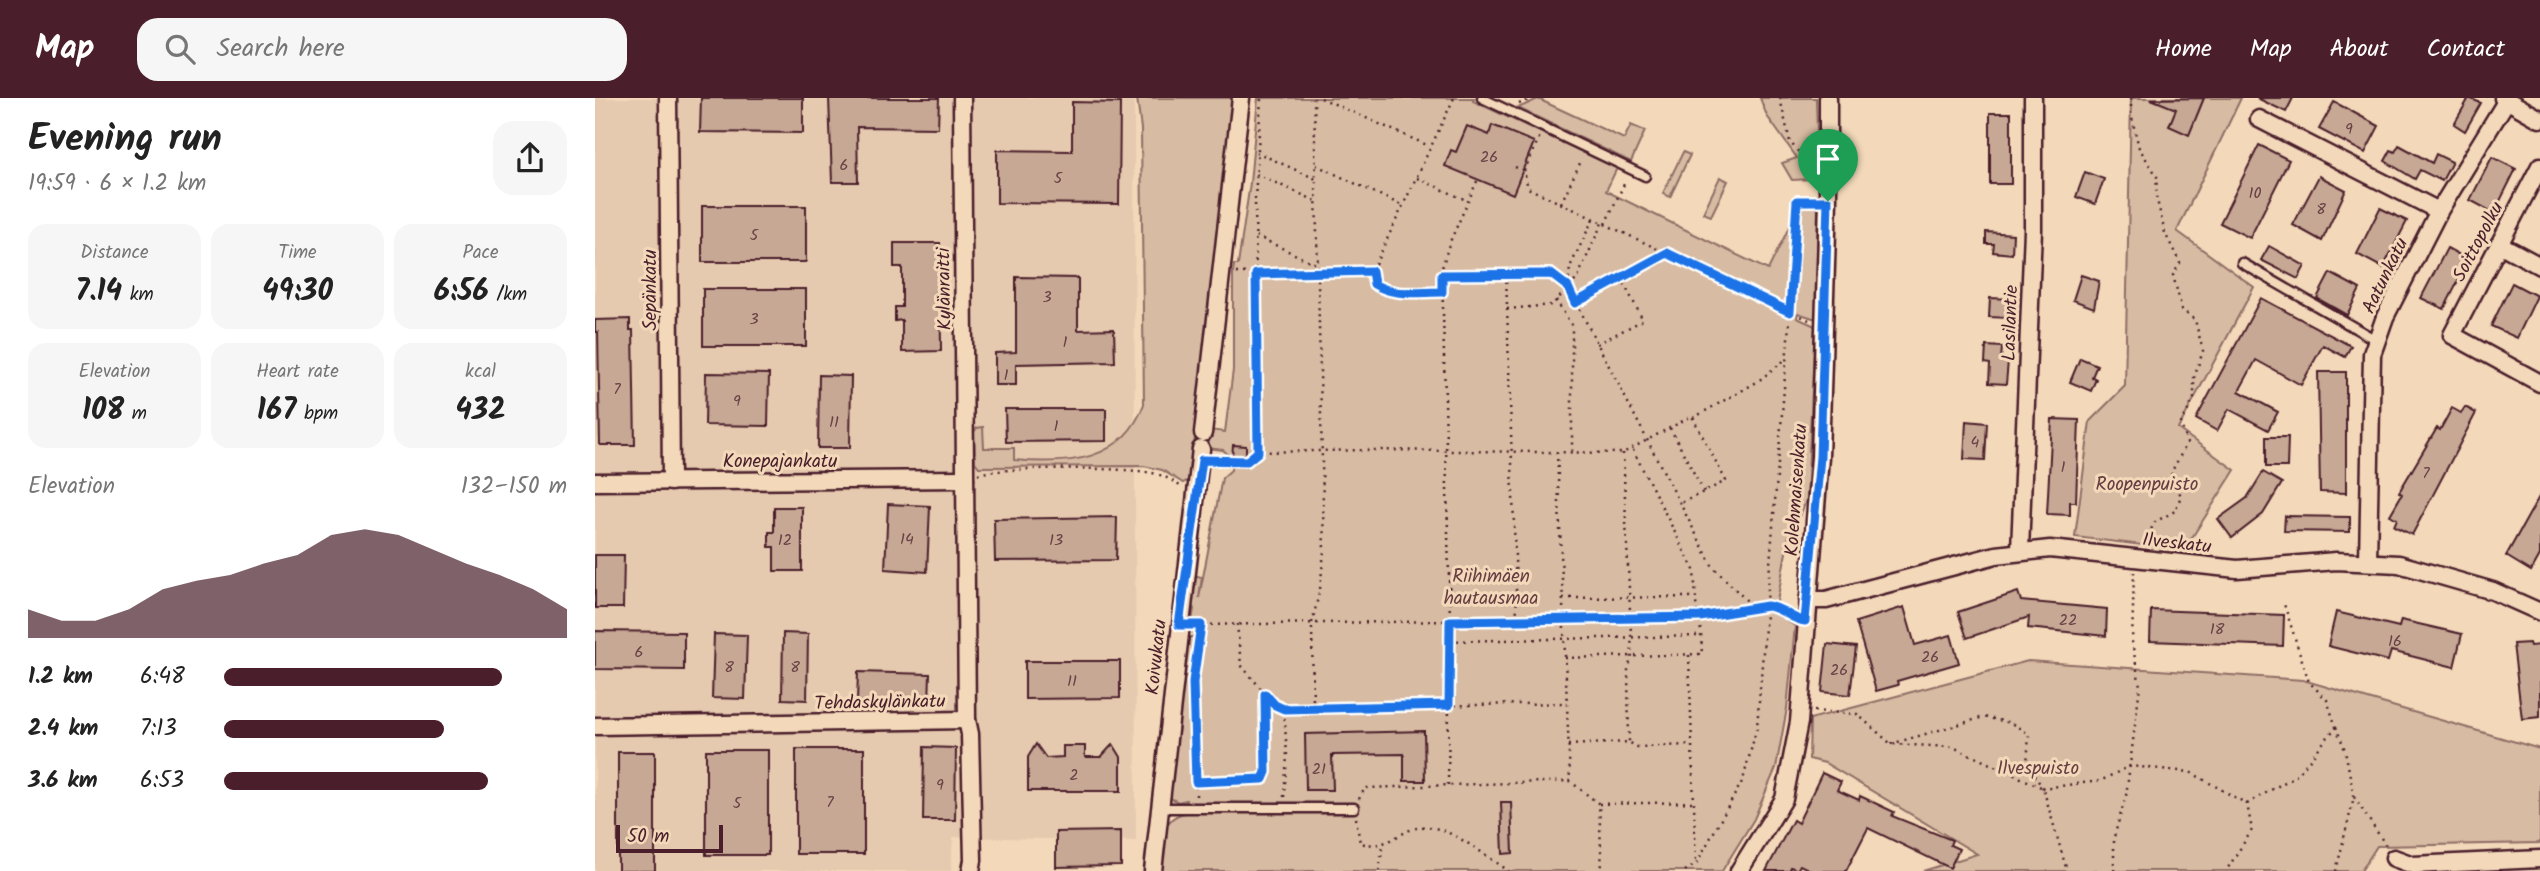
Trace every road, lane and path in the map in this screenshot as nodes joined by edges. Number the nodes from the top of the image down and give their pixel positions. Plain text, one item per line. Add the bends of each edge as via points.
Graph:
1 (668, 98) edge
2 (962, 98) edge
3 (1241, 98) edge
4 (1261, 98) edge
5 (1314, 98) edge
6 (1321, 98) edge
7 (1454, 98) edge
8 (1482, 98) edge
9 (1780, 98) edge
10 (1828, 98) edge
11 (2032, 98) edge
12 (2131, 98) edge
13 (2505, 99) edge
14 (2259, 119) dead end
15 (2540, 119) edge
16 (1544, 127) junction
17 (1429, 146) junction
18 (1587, 148) junction
19 (1256, 152) junction
20 (1316, 165) junction
21 (2540, 166) edge
22 (1515, 167) dead end
23 (1631, 169) junction
24 (1524, 171) junction
25 (1255, 174) junction
26 (1645, 176) dead end
27 (1316, 178) junction
28 (1417, 178) junction
29 (1478, 179) dead end
30 (1828, 194) junction
31 (1317, 201) junction
32 (1468, 201) junction
33 (1561, 203) junction
34 (1403, 206) junction
35 (2439, 211) junction
36 (1594, 219) junction
37 (1604, 224) junction
38 (1256, 236) junction
39 (2499, 244) junction
40 (1667, 253) junction
41 (2242, 263) dead end
42 (1318, 265) junction
43 (2540, 266) edge
44 (1372, 271) junction
45 (1318, 272) junction
46 (1222, 273) junction
47 (1256, 274) junction
48 (1506, 274) junction
49 (1442, 275) junction
50 (1621, 278) junction
51 (1568, 287) junction
52 (1442, 292) junction
53 (1556, 300) junction
54 (1575, 303) junction
55 (1507, 309) junction
56 (1790, 312) junction
57 (1825, 327) junction
58 (2376, 340) junction
59 (1597, 344) junction
60 (1786, 359) junction
61 (2540, 383) edge
62 (1693, 418) junction
63 (1670, 428) junction
64 (1647, 440) junction
65 (1202, 447) junction
66 (1633, 450) junction
67 (1322, 451) junction
68 (1446, 451) junction
69 (1258, 452) junction
70 (1510, 452) junction
71 (1557, 452) junction
72 (1572, 453) junction
73 (1623, 453) junction
74 (965, 479) junction
75 (595, 482) edge
76 (671, 482) junction
77 (1704, 492) junction
78 (1198, 494) junction
79 (1679, 505) junction
80 (2021, 550) junction
81 (2136, 559) junction
82 (2368, 561) junction
83 (1630, 597) junction
84 (1696, 597) junction
85 (1563, 598) junction
86 (1808, 600) junction
87 (2283, 601) dead end
88 (1767, 606) junction
89 (1753, 607) junction
90 (2540, 612) edge
91 (1698, 617) junction
92 (1631, 618) junction
93 (1564, 619) junction
94 (1517, 620) junction
95 (1450, 621) junction
96 (1805, 621) junction
97 (1312, 623) junction
98 (1237, 624) junction
99 (1179, 625) junction
100 (1201, 625) junction
101 (1701, 636) junction
102 (1565, 638) junction
103 (1632, 638) junction
104 (1450, 640) junction
105 (1689, 655) junction
106 (1632, 656) junction
107 (1565, 658) junction
108 (1265, 694) junction
109 (1567, 703) junction
110 (1449, 705) junction
111 (1313, 708) junction
112 (1284, 709) junction
113 (1811, 711) dead end
114 (967, 720) junction
115 (595, 726) edge
116 (2336, 727) junction
117 (1629, 742) junction
118 (1891, 744) junction
119 (1568, 745) junction
120 (1691, 745) junction
121 (2130, 766) junction
122 (1570, 781) junction
123 (1196, 782) junction
124 (1448, 785) junction
125 (2043, 788) junction
126 (2354, 797) junction
127 (1692, 802) junction
128 (1599, 804) junction
129 (2248, 804) junction
130 (1160, 808) junction
131 (1196, 808) junction
132 (1283, 808) junction
133 (1354, 808) junction
134 (1383, 844) junction
135 (2394, 858) joint
136 (2540, 859) edge
137 (1696, 864) junction
138 (971, 871) edge
139 (1153, 871) edge
140 (1378, 871) edge
141 (1509, 871) edge
142 (1601, 871) edge
143 (1685, 871) edge
144 (1739, 871) edge
145 (2067, 871) edge
146 (2115, 871) edge
147 (2226, 871) edge
148 (2336, 871) edge

1 - 76 street, Sepänkatu
2 - 74 street, Kylänraitti
3 - 46 street, Koivukatu
4 - 19 path
5 - 20 path
6 - 17 path
7 - 17 path
8 - 16 lane
9 - 30 path via 1790,142
10 - 30 street, Kolehmaisenkatu
11 - 80 street, Lasilantie via 2033,230
12 - 81 path via 2139,148 2157,176 2156,196 2165,233 2181,263 2173,275 2182,310 2195,320 2203,351 2194,378 2194,399 2181,424 2187,443 2171,473 2181,496 2175,511 2155,522
13 - 15 street
13 - 35 street, Aatunkatu
14 - 35 street
16 - 18 lane
16 - 24 path
17 - 28 path
18 - 23 lane
18 - 33 path
19 - 25 path
19 - 27 path
20 - 27 path
20 - 34 path
21 - 39 street, Soittopolku
22 - 24 path
23 - 26 lane
23 - 37 path
24 - 33 path via 1528,188
25 - 31 path
25 - 38 path
27 - 31 path
28 - 32 path
28 - 34 path
29 - 32 path
30 - 56 path via 1797,201
30 - 57 street, Kolehmaisenkatu
31 - 42 path
32 - 49 path via 1448,244
33 - 36 path
34 - 44 path
35 - 58 street, Aatunkatu
36 - 37 path
36 - 51 path via 1570,267
37 - 40 path
37 - 51 path via 1577,279
38 - 42 path
38 - 47 path
39 - 43 street
39 - 61 street, Soittopolku via 2452,335
40 - 50 path
40 - 56 path
41 - 58 lane
42 - 45 path
44 - 45 path
44 - 52 path via 1374,284 1384,290
45 - 47 path
45 - 67 path
46 - 47 path
46 - 65 street, Koivukatu
47 - 69 path
48 - 49 path
48 - 51 path via 1551,274
48 - 55 path
49 - 52 path
50 - 54 path
50 - 59 path via 1643,320
51 - 53 path
51 - 54 path
52 - 68 path
53 - 55 path via 1552,305
53 - 72 path via 1571,326
54 - 59 path
55 - 70 path
56 - 57 path
56 - 60 path
57 - 86 street, Kolehmaisenkatu
58 - 82 street, Aatunkatu via 2369,383
59 - 64 path
60 - 62 path via 1757,382
60 - 88 path
62 - 63 path
62 - 77 path via 1726,481
63 - 64 path
63 - 77 path
64 - 66 path
64 - 79 path
65 - 69 path via 1247,461
65 - 78 street, Koivukatu
66 - 73 path
66 - 84 path via 1694,570
67 - 68 path
67 - 69 path
67 - 97 path via 1323,571
68 - 70 path
68 - 95 path
70 - 71 path
70 - 94 path
71 - 72 path
71 - 85 path
72 - 73 path
73 - 83 path
74 - 76 street, Konepajankatu
74 - 78 path via 987,471 1142,471
74 - 114 street, Tehdaskylänkatu
75 - 76 street, Konepajankatu
77 - 79 path
78 - 99 street, Koivukatu
79 - 89 path via 1713,568
80 - 81 street, Ilveskatu
80 - 86 street, Ilveskatu via 1826,600
81 - 82 street, Ilveskatu via 2237,569
81 - 121 path via 2132,642 2140,686
82 - 90 street, Ilveskatu via 2432,571
83 - 84 path
83 - 85 path
83 - 92 path
84 - 91 path
85 - 93 path
86 - 96 street, Kolehmaisenkatu
87 - 116 path via 2309,682 2327,701
88 - 89 path
88 - 96 path
88 - 137 path via 1757,727 1748,765
89 - 91 path
91 - 92 path
91 - 101 path
92 - 93 path
92 - 103 path
93 - 94 path
93 - 102 path
94 - 95 path
95 - 97 path
95 - 104 path
96 - 144 street, Kolehmaisenkatu via 1799,722 1789,785 1778,812
97 - 98 path
97 - 111 path
98 - 100 path
98 - 108 path via 1238,658
99 - 100 path
99 - 130 street, Koivukatu
100 - 123 path via 1193,682
101 - 103 path
101 - 105 path via 1702,654
102 - 103 path
102 - 104 path
102 - 107 path
103 - 106 path
104 - 110 path
105 - 106 path
105 - 120 path
106 - 107 path
106 - 117 path via 1628,669
107 - 109 path
108 - 112 path
108 - 123 path via 1263,779
109 - 110 path
109 - 119 path
110 - 111 path
110 - 124 path
111 - 112 path
112 - 132 path
113 - 118 path via 1857,713
114 - 115 street, Tehdaskylänkatu
114 - 138 street
116 - 126 path
116 - 129 path via 2297,775
117 - 119 path
117 - 120 path via 1636,747
118 - 125 path via 1953,747
118 - 125 path via 1984,717 2011,723 2029,734 2027,765
119 - 122 path
120 - 127 path
121 - 125 path via 2100,780
121 - 129 path via 2190,772
121 - 146 path via 2114,837
122 - 124 path
122 - 128 path
123 - 131 path
124 - 133 path via 1365,788
125 - 145 path
126 - 135 path
126 - 148 path
127 - 128 path
127 - 137 path
128 - 142 path
129 - 147 path via 2252,830
130 - 131 lane
130 - 139 street, Koivukatu
131 - 132 lane
132 - 133 lane
133 - 134 path via 1360,843
134 - 140 path
134 - 141 path via 1420,827 1438,828
135 - 136 street via 2413,865
137 - 143 path

